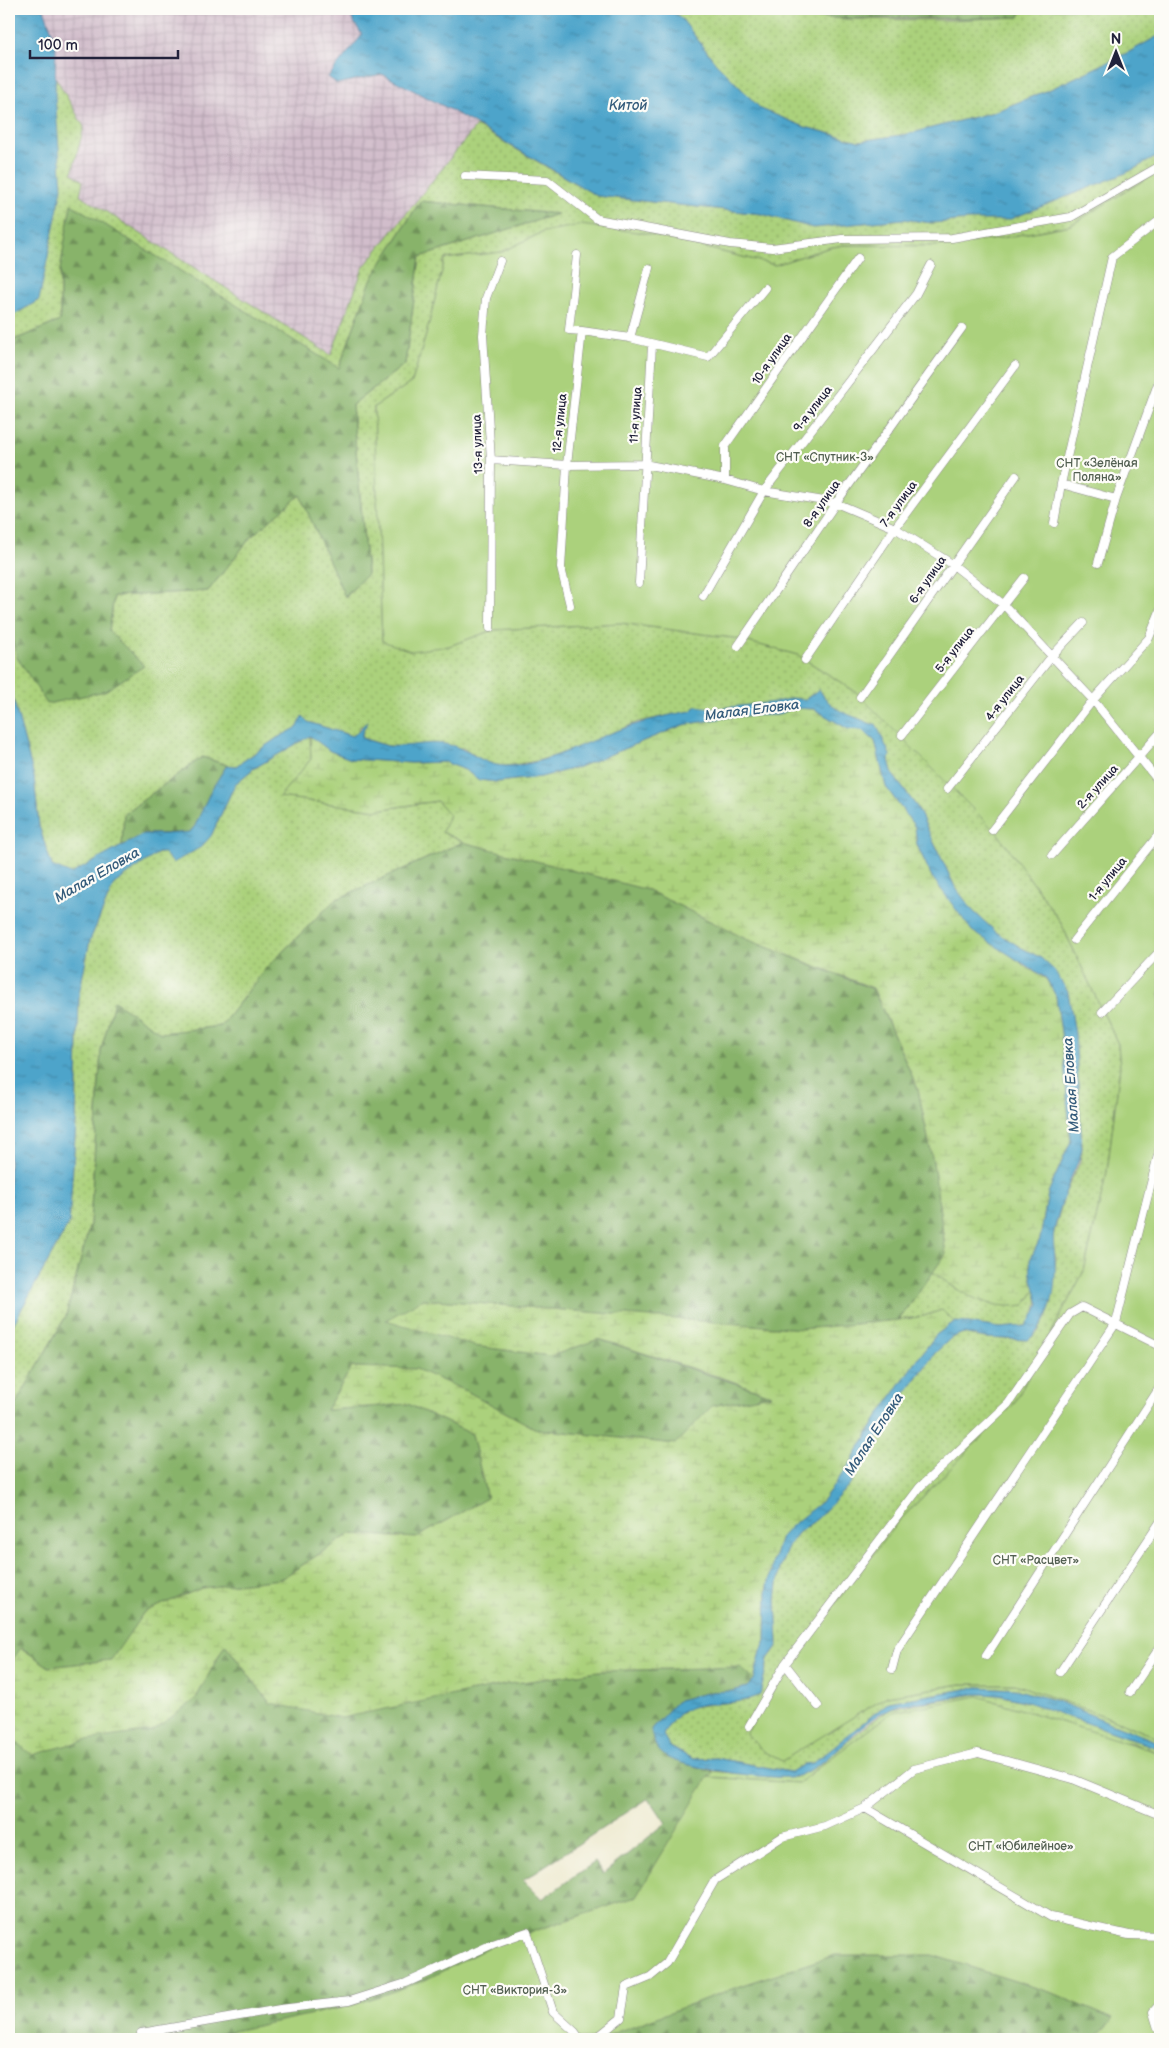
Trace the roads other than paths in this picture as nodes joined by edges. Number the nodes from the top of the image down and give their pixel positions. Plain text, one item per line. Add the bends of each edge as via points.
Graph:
1 (1160, 166) edge
2 (465, 176) dead end
3 (1160, 220) edge
4 (577, 255) dead end
5 (858, 258) dead end
6 (500, 262) dead end
7 (931, 265) dead end
8 (649, 268) dead end
9 (765, 288) dead end
10 (962, 328) dead end
11 (582, 331) junction
12 (630, 338) junction
13 (652, 345) junction
14 (1015, 366) dead end
15 (1160, 378) edge
16 (491, 460) junction
17 (644, 464) junction
18 (567, 465) junction
19 (1016, 476) dead end
20 (725, 480) junction
21 (1061, 484) junction
22 (764, 491) junction
23 (1116, 499) junction
24 (836, 503) junction
25 (1054, 523) dead end
26 (895, 528) junction
27 (1098, 563) dead end
28 (952, 564) junction
29 (1024, 578) dead end
30 (639, 583) dead end
31 (703, 596) dead end
32 (570, 605) dead end
33 (1004, 605) junction
34 (1160, 611) edge
35 (1083, 623) dead end
36 (490, 628) dead end
37 (738, 646) dead end
38 (1052, 656) junction
39 (805, 660) dead end
40 (860, 697) dead end
41 (1093, 700) junction
42 (1160, 733) edge
43 (902, 735) dead end
44 (1138, 758) junction
45 (1160, 783) edge
46 (947, 789) dead end
47 (992, 830) dead end
48 (1160, 833) edge
49 (1052, 855) dead end
50 (1074, 940) dead end
51 (1160, 951) edge
52 (1102, 1012) dead end
53 (1160, 1148) edge
54 (1116, 1323) junction
55 (1160, 1346) edge
56 (1160, 1387) edge
57 (1160, 1522) edge
58 (1160, 1647) edge
59 (986, 1656) dead end
60 (785, 1664) junction
61 (892, 1669) dead end
62 (1060, 1672) dead end
63 (1130, 1692) dead end
64 (818, 1706) dead end
65 (749, 1726) dead end
66 (866, 1808) junction
67 (1160, 1815) edge
68 (1160, 1936) edge
69 (1160, 2004) edge
70 (141, 2033) dead end
71 (1160, 2035) edge
72 (580, 2039) edge
73 (595, 2039) edge

1 - 2 street via 1071,217 952,238 842,239 772,248 730,244 597,219 547,180
3 - 21 street via 1112,257
4 - 11 street via 569,330
5 - 20 street, 10-я улица via 724,446
6 - 16 street, 13-я улица via 486,298 483,335
7 - 22 street, 9-я улица via 916,294
8 - 12 street
9 - 13 street via 708,356
10 - 24 street, 8-я улица
11 - 12 street
11 - 18 street, 12-я улица
12 - 13 street
13 - 17 street, 11-я улица
14 - 26 street, 7-я улица
15 - 23 street
16 - 18 street
16 - 36 street, 13-я улица
17 - 18 street
17 - 20 street
17 - 30 street, 11-я улица
18 - 32 street, 12-я улица via 561,568
19 - 28 street, 6-я улица
20 - 22 street
21 - 23 street
21 - 25 street
22 - 24 street
22 - 31 street, 9-я улица
23 - 27 street
24 - 26 street
24 - 37 street, 8-я улица
26 - 28 street
26 - 39 street, 7-я улица
28 - 33 street
28 - 40 street, 6-я улица
29 - 33 street, 5-я улица
33 - 38 street
33 - 43 street, 5-я улица
34 - 41 street via 1149,638
35 - 38 street, 4-я улица
38 - 41 street
38 - 46 street, 4-я улица
41 - 44 street
41 - 47 street
42 - 44 street, 2-я улица
44 - 45 street
44 - 49 street, 2-я улица
48 - 50 street, 1-я улица
51 - 52 street
53 - 54 street
54 - 55 street
54 - 60 street via 1082,1307 1070,1314 1008,1404 920,1487
54 - 61 street via 897,1650
56 - 59 street
57 - 62 street
58 - 63 street
60 - 64 street
60 - 65 street
66 - 67 street via 914,1770 978,1753 1073,1779
66 - 68 street via 1051,1917 1129,1935
66 - 73 street via 825,1826 782,1837 715,1880 667,1963 650,1977 626,1988 621,2018
69 - 71 street via 1153,2012
70 - 72 street via 348,2001 406,1983 492,1944 527,1932 553,2012

